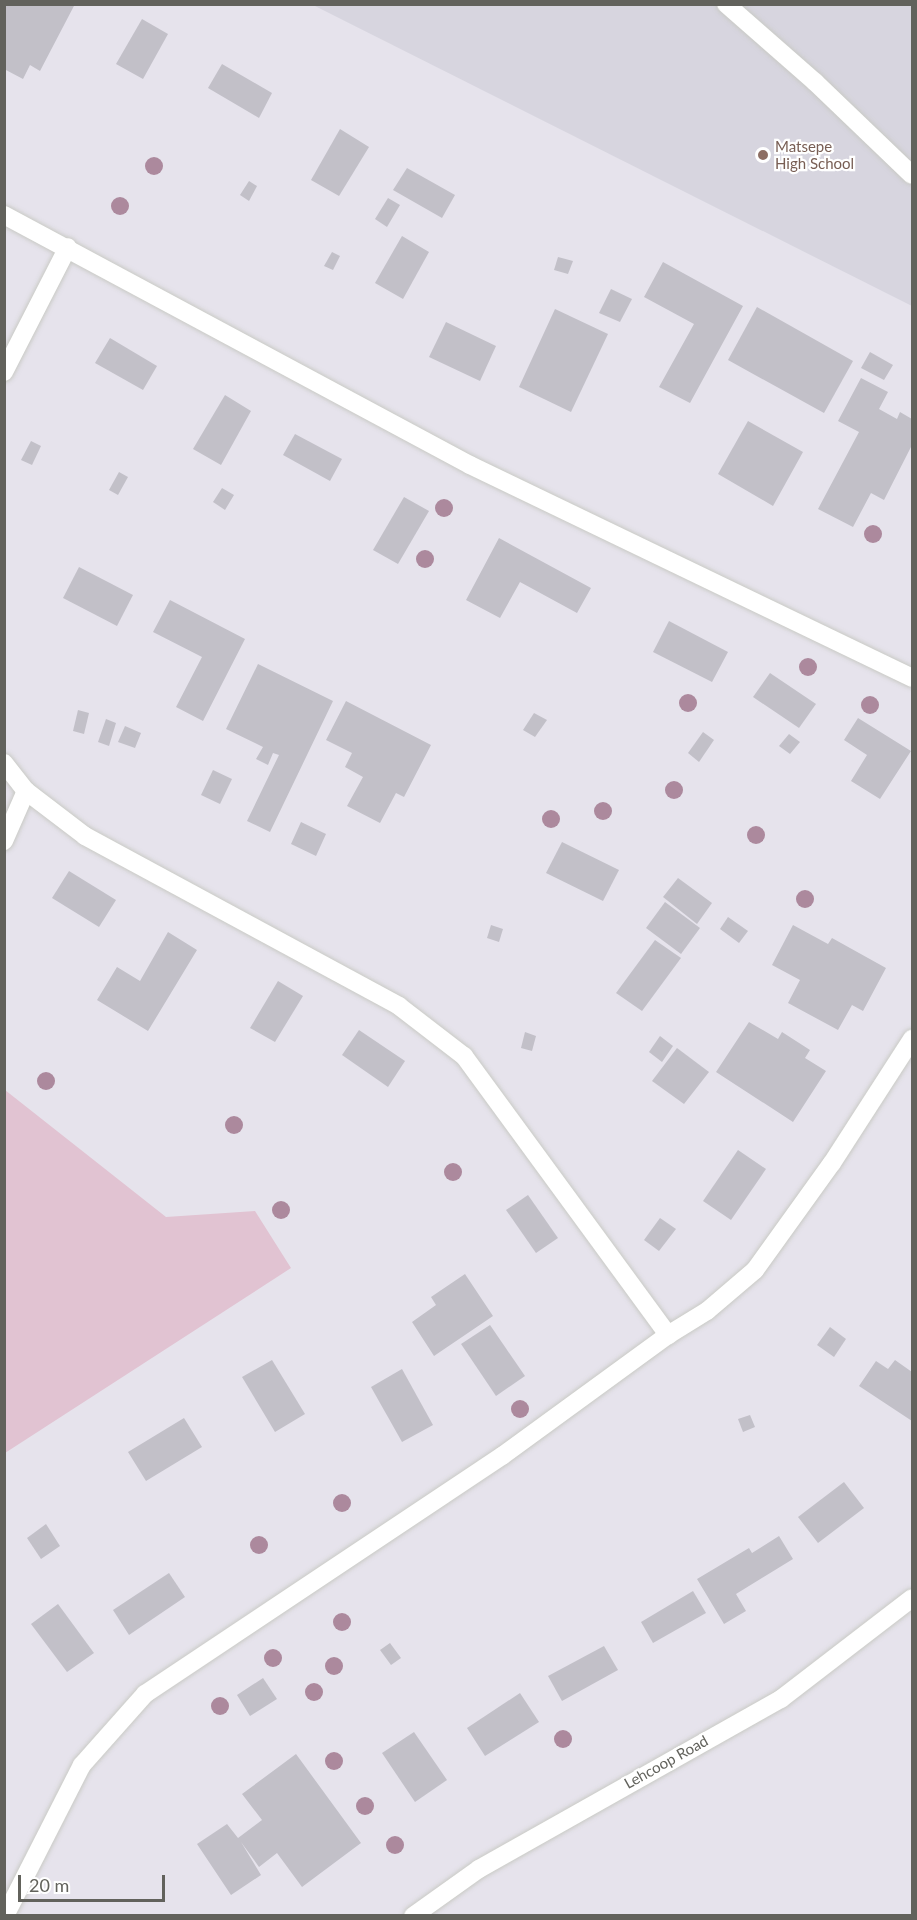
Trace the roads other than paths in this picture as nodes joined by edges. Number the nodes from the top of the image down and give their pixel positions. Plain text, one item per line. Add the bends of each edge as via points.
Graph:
1 (726, 4) edge
2 (912, 175) edge
3 (4, 215) edge
4 (68, 247) junction
5 (4, 372) edge
6 (912, 678) edge
7 (4, 763) edge
8 (26, 791) junction
9 (4, 840) edge
10 (912, 1039) edge
11 (668, 1335) junction
12 (912, 1598) edge
13 (5, 1916) edge
14 (413, 1916) edge

1 - 2 street
3 - 4 street
4 - 5 street
4 - 6 street via 470,465
7 - 8 street
8 - 9 street
8 - 11 street via 85,836 399,1006 464,1056
10 - 11 street via 832,1164 755,1270 707,1311
11 - 13 street via 502,1456 145,1694 82,1765
12 - 14 street, Lehcoop Road via 781,1699 479,1869

